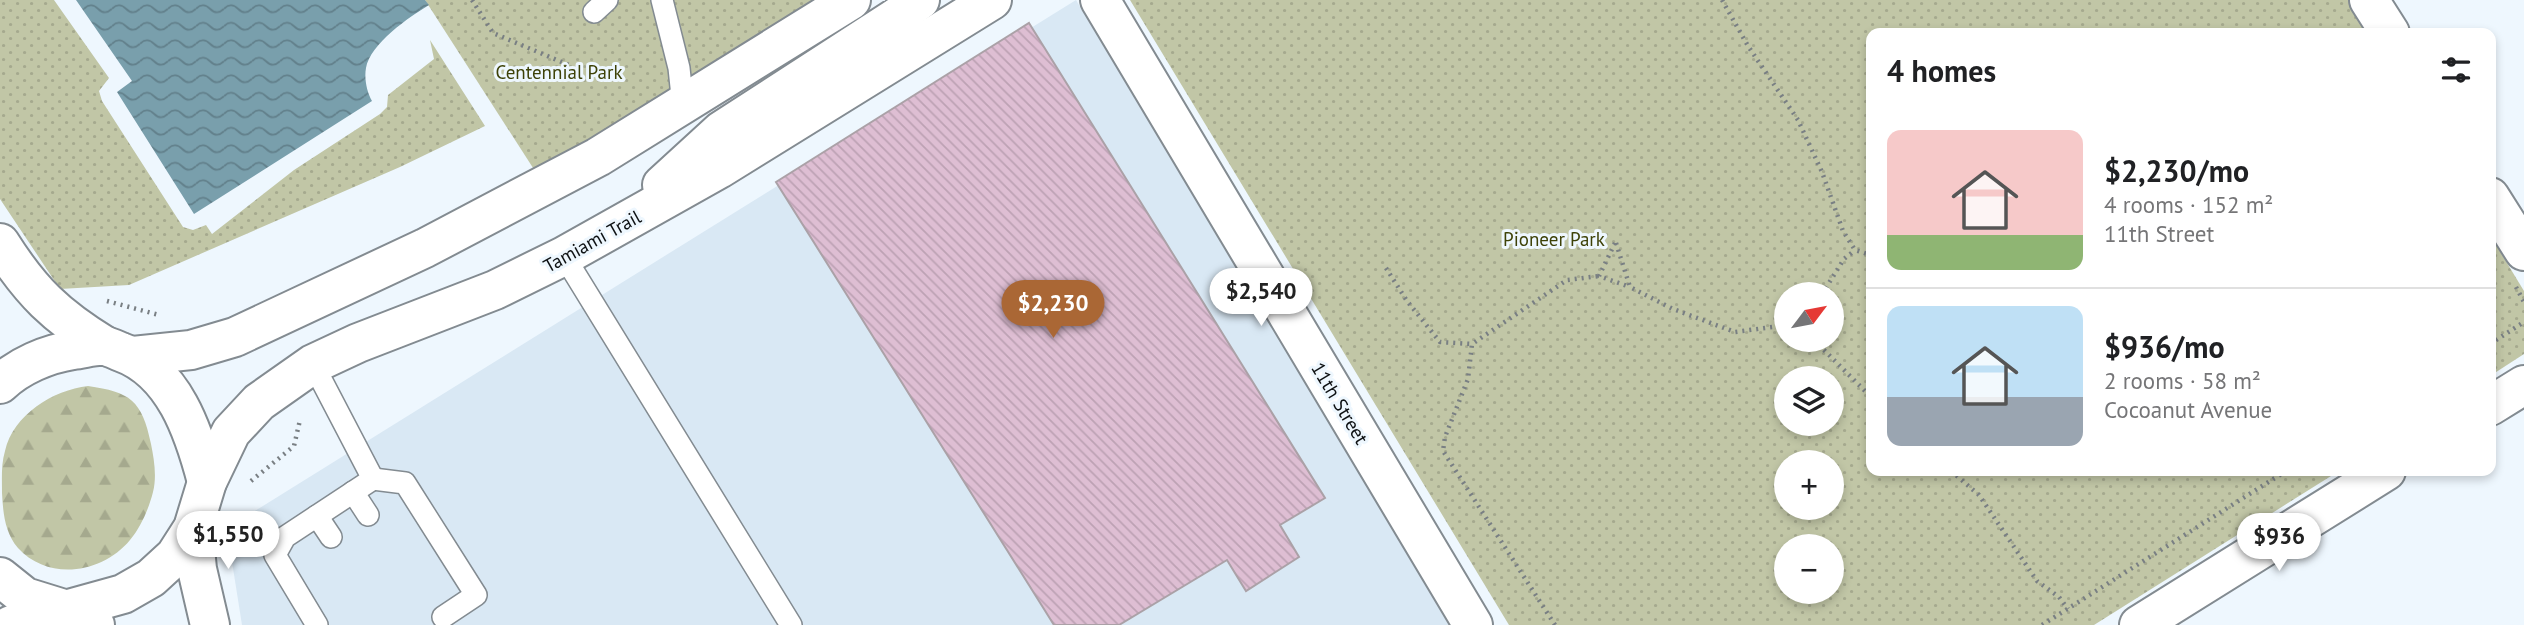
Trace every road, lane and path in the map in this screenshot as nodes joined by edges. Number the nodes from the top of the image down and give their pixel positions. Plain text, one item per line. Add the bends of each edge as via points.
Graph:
1 (472, 0) edge
2 (662, 0) edge
3 (851, 0) edge
4 (920, 0) edge
5 (992, 0) edge
6 (1100, 0) edge
7 (1722, 0) edge
8 (2369, 0) edge
9 (2386, 28) edge
10 (571, 66) dead end
11 (683, 106) junction
12 (2496, 207) edge
13 (617, 228) junction
14 (0, 243) edge
15 (1855, 250) junction
16 (2524, 251) edge
17 (1866, 253) edge
18 (564, 256) junction
19 (1386, 268) dead end
20 (1599, 276) junction
21 (1830, 282) edge
22 (1630, 287) junction
23 (98, 298) dead end
24 (163, 316) dead end
25 (2524, 322) edge
26 (1774, 327) edge
27 (2496, 340) edge
28 (1472, 344) junction
29 (119, 351) junction
30 (1826, 352) edge
31 (313, 364) junction
32 (0, 384) edge
33 (2524, 385) edge
34 (1866, 392) edge
35 (2496, 402) edge
36 (300, 418) dead end
37 (1957, 476) edge
38 (2278, 476) edge
39 (2378, 476) edge
40 (373, 479) junction
41 (207, 482) junction
42 (250, 482) dead end
43 (353, 492) junction
44 (368, 515) dead end
45 (317, 516) junction
46 (193, 528) junction
47 (331, 537) dead end
48 (0, 577) edge
49 (2068, 609) junction
50 (443, 617) dead end
51 (81, 618) edge
52 (11, 625) edge
53 (210, 625) edge
54 (317, 625) edge
55 (791, 625) edge
56 (1473, 625) edge
57 (1555, 625) edge
58 (2042, 625) edge
59 (2139, 625) edge

1 - 10 path via 493,33
2 - 11 lane
3 - 11 main road
4 - 13 main road via 721,131
5 - 13 main road, Tamiami Trail
6 - 56 main road, 11th Street
7 - 15 path via 1798,120
8 - 9 main road
11 - 29 main road via 522,199 247,332 191,350
12 - 16 main road
13 - 18 main road, Tamiami Trail
14 - 29 main road via 48,306 77,329
15 - 17 path
15 - 21 path
18 - 31 main road, Tamiami Trail via 495,290
18 - 55 lane
19 - 28 path via 1440,342
20 - 22 path
20 - 22 path via 1616,243
20 - 28 path via 1567,280
22 - 26 path via 1735,332
23 - 24 path
25 - 27 path
28 - 57 path via 1468,379 1443,452
29 - 32 main road via 66,351 36,360
29 - 41 main road via 147,366 165,384 198,446
30 - 34 path
31 - 40 lane
31 - 41 main road, Tamiami Trail via 259,402 231,432
33 - 35 main road
36 - 42 path via 294,446
37 - 49 path via 1979,495 2037,581
38 - 49 path
39 - 59 main road
40 - 43 lane
40 - 50 lane via 405,483 476,595
41 - 46 main road, Tamiami Trail
43 - 44 lane
43 - 45 lane
45 - 47 lane
45 - 54 lane via 285,537 275,555
46 - 51 main road, Tamiami Trail via 175,556 151,578
46 - 53 main road
48 - 51 main road via 25,597
49 - 58 path
51 - 52 main road, Tamiami Trail

